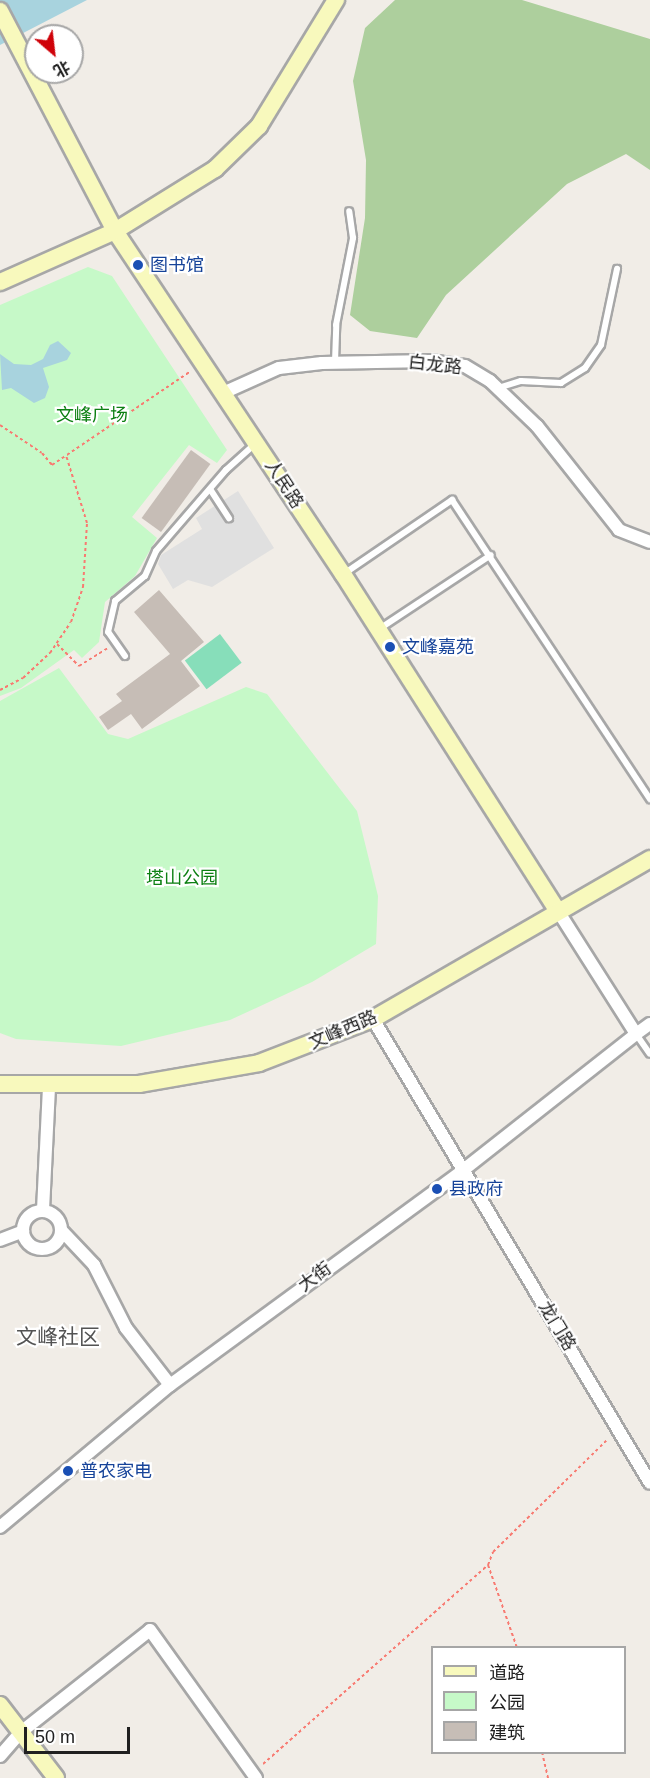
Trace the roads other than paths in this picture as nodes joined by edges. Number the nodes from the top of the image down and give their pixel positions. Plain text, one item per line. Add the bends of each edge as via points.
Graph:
1 (336, 0) edge
2 (0, 11) edge
3 (349, 211) dead end
4 (115, 231) junction
5 (617, 269) dead end
6 (0, 282) edge
7 (335, 362) junction
8 (498, 388) junction
9 (223, 393) junction
10 (256, 443) junction
11 (210, 489) junction
12 (229, 518) dead end
13 (650, 542) edge
14 (491, 555) junction
15 (343, 574) junction
16 (379, 629) junction
17 (125, 656) dead end
18 (650, 799) edge
19 (650, 859) edge
20 (558, 911) junction
21 (373, 1019) junction
22 (650, 1024) edge
23 (636, 1034) junction
24 (650, 1054) edge
25 (0, 1084) edge
26 (50, 1088) junction
27 (462, 1171) junction
28 (43, 1210) junction
29 (23, 1231) junction
30 (62, 1231) junction
31 (0, 1240) edge
32 (170, 1385) junction
33 (650, 1483) edge
34 (0, 1527) edge
35 (0, 1705) edge
36 (21, 1731) junction
37 (0, 1756) edge
38 (260, 1774) edge
39 (56, 1778) edge

1 - 4 street via 259,126 215,169
2 - 4 street, 人民路
3 - 7 lane via 353,238 336,325
4 - 6 street
4 - 9 street, 人民路
5 - 8 lane via 601,345 585,368 561,382 521,381
7 - 8 street, 白龙路 via 429,361 465,366
7 - 9 street, 白龙路 via 279,368
8 - 13 street, 白龙路 via 537,426 620,530
9 - 10 street, 人民路
10 - 11 lane
10 - 15 street, 人民路
11 - 12 lane
11 - 17 lane via 156,551 145,576 115,601 108,632
14 - 15 lane via 452,500
14 - 16 lane
14 - 18 lane
15 - 16 street, 人民路
16 - 20 street, 人民路
19 - 20 street, 文峰西路
20 - 21 street, 文峰西路
20 - 23 street
21 - 26 street, 文峰西路 via 258,1063 200,1076 139,1084
21 - 27 street, 龙门路
22 - 23 street, 大街
23 - 24 lane
23 - 27 street, 大街
25 - 26 street, 文峰西路
26 - 28 street
27 - 32 street, 大街
27 - 33 street, 龙门路
28 - 29 street via 26,1219
28 - 30 street via 54,1214
29 - 30 street via 28,1242 39,1249 57,1242
29 - 31 street
30 - 32 street via 80,1246 126,1328
32 - 34 street, 大街
35 - 36 street
36 - 37 street
36 - 38 street via 150,1630
36 - 39 street

